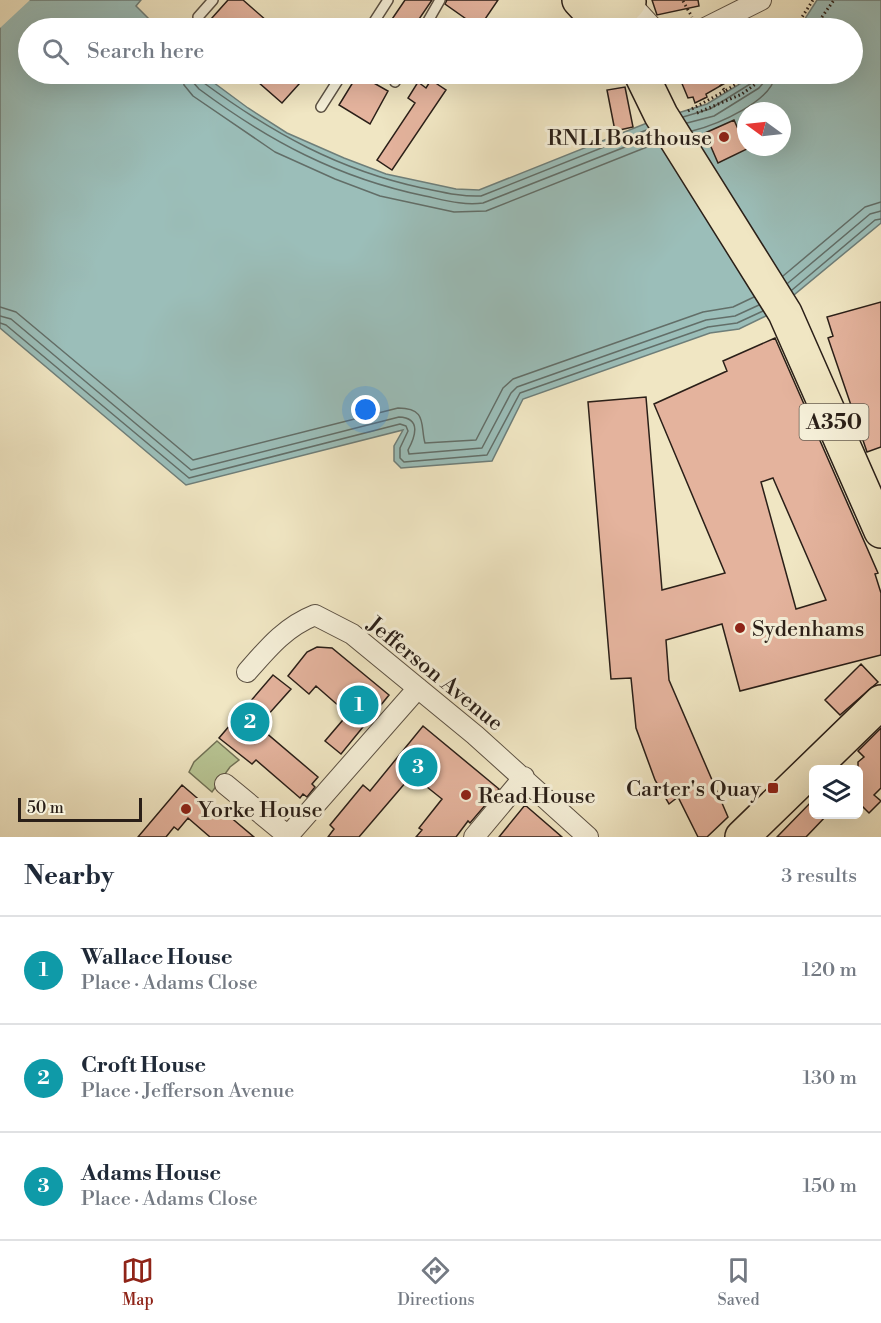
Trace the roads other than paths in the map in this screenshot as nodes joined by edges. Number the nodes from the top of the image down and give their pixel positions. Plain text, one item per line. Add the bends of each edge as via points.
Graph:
1 (213, 0) edge
2 (388, 0) edge
3 (440, 0) edge
4 (761, 0) edge
5 (630, 10) edge
6 (593, 15) edge
7 (198, 17) dead end
8 (376, 18) edge
9 (430, 18) edge
10 (714, 18) edge
11 (336, 84) edge
12 (649, 84) edge
13 (321, 107) dead end
14 (881, 531) edge
15 (247, 672) dead end
16 (418, 688) junction
17 (881, 702) edge
18 (524, 777) junction
19 (225, 784) dead end
20 (287, 836) edge
21 (586, 836) edge
22 (474, 837) edge
23 (742, 837) edge

1 - 7 lane
2 - 8 lane
3 - 9 lane
4 - 10 street
5 - 6 highway via 617,15
11 - 13 lane
12 - 14 highway, A350 via 677,117 694,169 785,313
15 - 16 street, Jefferson Avenue via 279,635 315,615 352,634
16 - 18 street, Jefferson Avenue
16 - 20 street
17 - 23 highway
18 - 21 street, Jefferson Avenue
18 - 22 street
19 - 20 street

